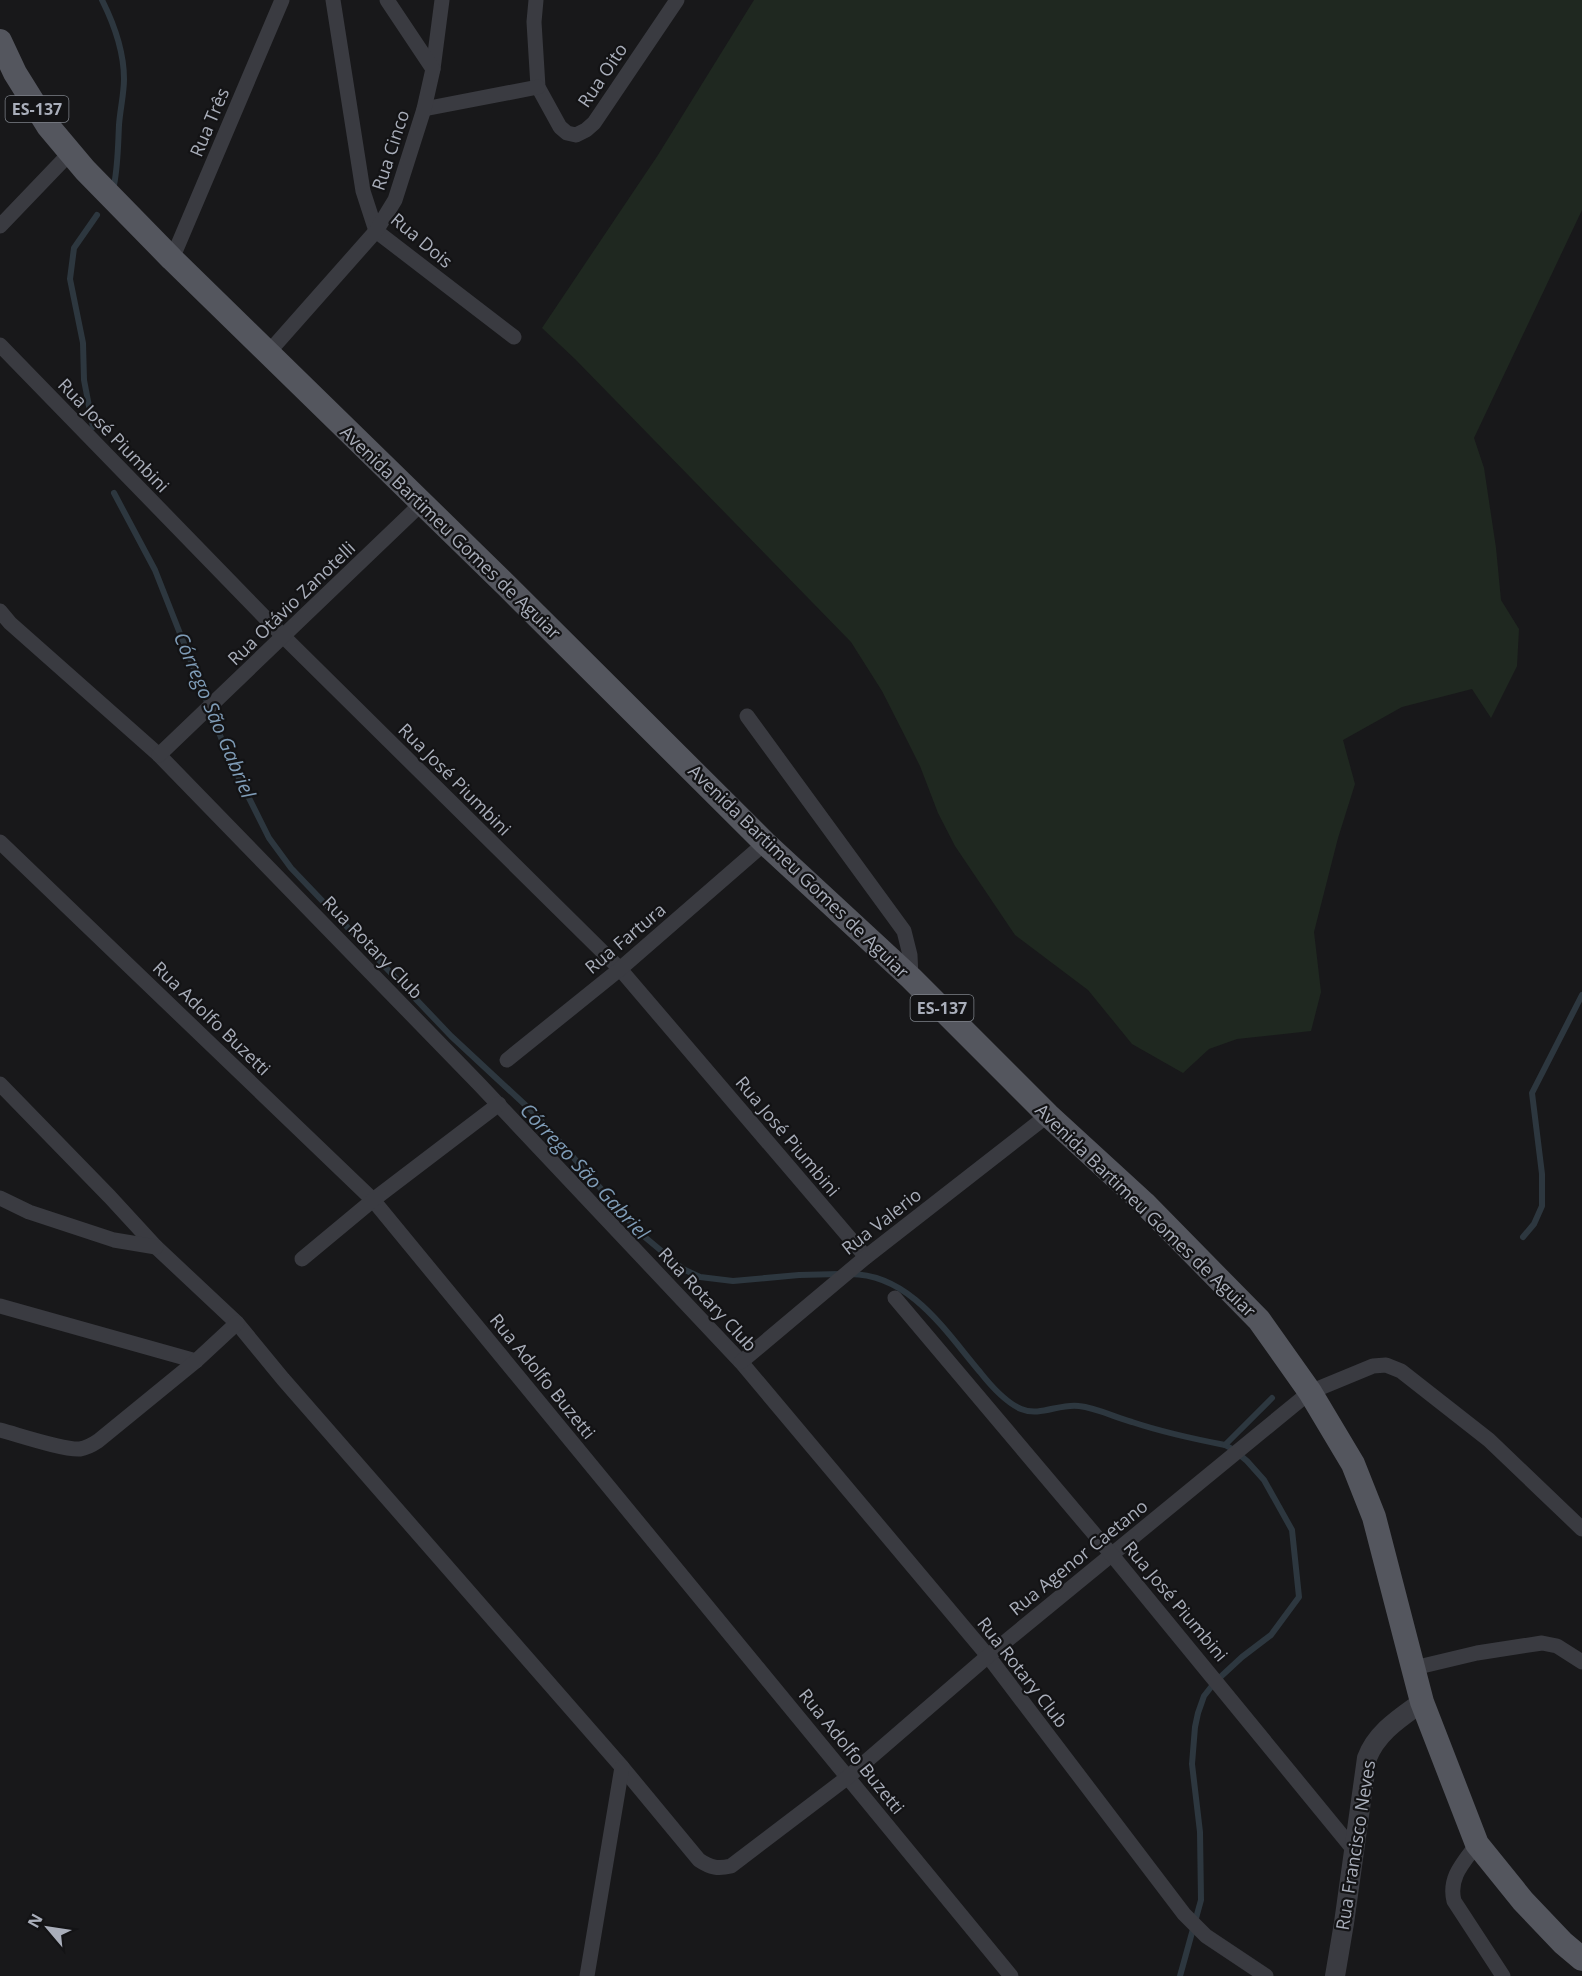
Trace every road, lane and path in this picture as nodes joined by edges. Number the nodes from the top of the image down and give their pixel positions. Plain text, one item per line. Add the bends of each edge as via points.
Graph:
1 (282, 0) edge
2 (333, 0) edge
3 (387, 0) edge
4 (442, 0) edge
5 (537, 0) edge
6 (678, 0) edge
7 (0, 41) edge
8 (433, 69) junction
9 (538, 87) junction
10 (424, 109) junction
11 (78, 161) junction
12 (0, 226) edge
13 (376, 231) junction
14 (172, 259) junction
15 (514, 337) dead end
16 (0, 345) edge
17 (268, 353) junction
18 (422, 503) junction
19 (0, 611) edge
20 (10, 623) junction
21 (0, 634) edge
22 (284, 638) junction
23 (747, 716) dead end
24 (159, 754) junction
25 (0, 842) edge
26 (765, 843) junction
27 (620, 969) junction
28 (911, 978) junction
29 (507, 1060) dead end
30 (0, 1084) edge
31 (499, 1104) junction
32 (1048, 1115) junction
33 (0, 1198) edge
34 (373, 1200) junction
35 (156, 1247) junction
36 (302, 1259) dead end
37 (862, 1260) junction
38 (895, 1298) dead end
39 (0, 1306) edge
40 (237, 1323) junction
41 (196, 1360) junction
42 (741, 1362) junction
43 (1310, 1392) junction
44 (0, 1430) edge
45 (1582, 1529) edge
46 (1112, 1555) junction
47 (988, 1656) junction
48 (1582, 1662) edge
49 (1414, 1668) junction
50 (1422, 1701) junction
51 (622, 1767) junction
52 (848, 1777) junction
53 (1477, 1844) junction
54 (1353, 1849) junction
55 (1582, 1959) edge
56 (587, 1976) edge
57 (1011, 1976) edge
58 (1266, 1976) edge
59 (1335, 1976) edge
60 (1503, 1976) edge

1 - 14 street, Rua Três
2 - 13 street, Rua Dois via 363,191
3 - 8 street
4 - 8 street, Rua Cinco
5 - 9 street via 534,22
6 - 9 street, Rua Oito via 586,130 576,135 560,127
7 - 11 main road, Avenida Bartimeu Gomes de Aguiar / ES-137 via 43,117
8 - 10 street, Rua Cinco
9 - 10 street
10 - 13 street, Rua Cinco via 395,200
11 - 12 street
11 - 14 main road, Avenida Bartimeu Gomes de Aguiar / ES-137
13 - 15 street, Rua Dois
13 - 17 street, Rua Cinco
14 - 17 main road, Avenida Bartimeu Gomes de Aguiar / ES-137
16 - 22 street, Rua José Piumbini
17 - 18 main road, Avenida Bartimeu Gomes de Aguiar / ES-137
18 - 22 street, Rua Otávio Zanotelli
18 - 26 main road, Avenida Bartimeu Gomes de Aguiar / ES-137
19 - 20 street, Rua Rotary Club
20 - 21 street
20 - 24 street, Rua Rotary Club
22 - 24 street, Rua Otávio Zanotelli
22 - 27 street, Rua José Piumbini
23 - 28 street via 904,931
24 - 31 street, Rua Rotary Club
25 - 34 street, Rua Adolfo Buzetti
26 - 27 street, Rua Fartura
26 - 28 main road, Avenida Bartimeu Gomes de Aguiar / ES-137
27 - 29 street, Rua Fartura
27 - 37 street, Rua José Piumbini
28 - 32 main road, Avenida Bartimeu Gomes de Aguiar / ES-137
30 - 35 street
31 - 34 street
31 - 42 street, Rua Rotary Club
32 - 37 street, Rua Valerio
32 - 43 main road, Avenida Bartimeu Gomes de Aguiar / ES-137 via 1144,1203 1258,1320
33 - 35 street via 29,1212 114,1240
34 - 36 street
34 - 52 street, Rua Adolfo Buzetti
35 - 40 street
37 - 42 street, Rua Valerio
38 - 46 street, Rua José Piumbini
39 - 41 street
40 - 41 street
40 - 51 street
41 - 44 street via 88,1447 63,1446
42 - 47 street, Rua Rotary Club
43 - 45 street, Rua Agenor Caetano via 1372,1366 1386,1365 1401,1371 1489,1440
43 - 46 street, Rua Agenor Caetano
43 - 49 main road, Avenida Bartimeu Gomes de Aguiar / ES-137 via 1353,1464 1374,1516
46 - 47 street, Rua Agenor Caetano
46 - 54 street, Rua José Piumbini
47 - 52 street, Rua Agenor Caetano
47 - 58 street, Rua Rotary Club via 1184,1914
48 - 49 street via 1557,1646 1542,1643
49 - 50 main road, Avenida Bartimeu Gomes de Aguiar / ES-137
50 - 53 main road, Avenida Bartimeu Gomes de Aguiar / ES-137
50 - 54 street, Rua Francisco Neves via 1372,1745
51 - 52 street, Rua Agenor Caetano via 699,1860 719,1869 731,1866
51 - 56 street
52 - 57 street, Rua Adolfo Buzetti
53 - 55 main road, Avenida Bartimeu Gomes de Aguiar / ES-137 via 1523,1901
53 - 60 street via 1453,1877 1451,1890 1454,1901
54 - 59 street, Rua Francisco Neves

